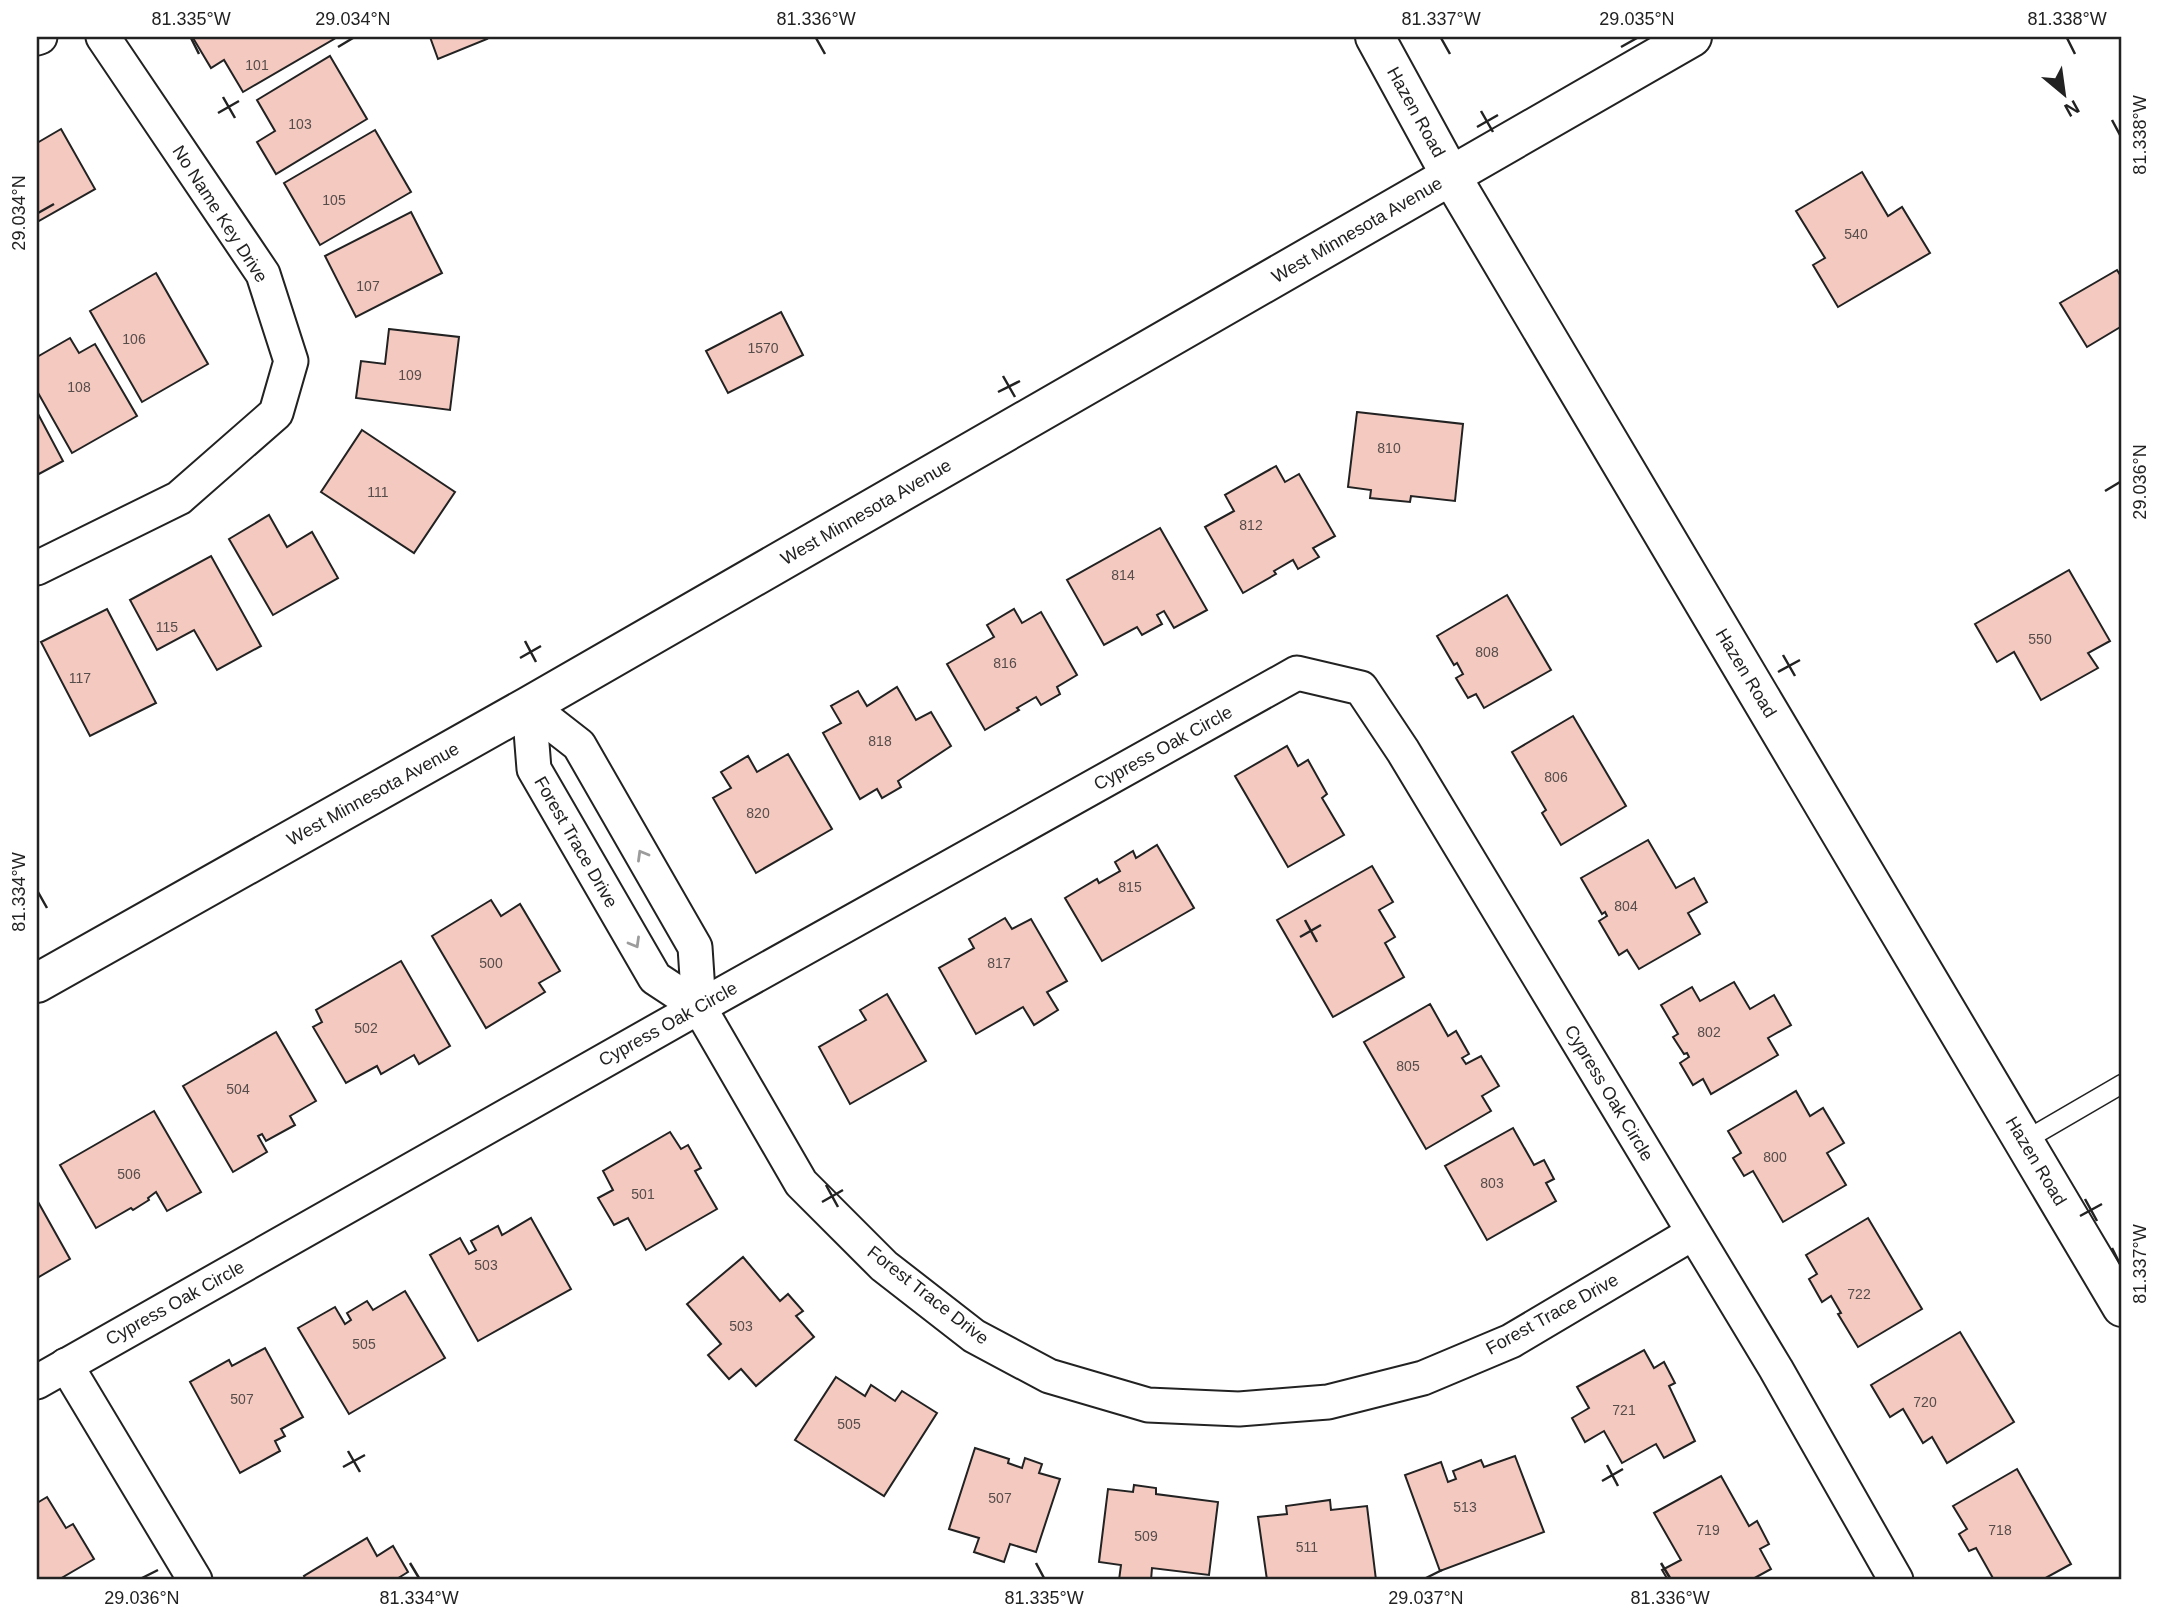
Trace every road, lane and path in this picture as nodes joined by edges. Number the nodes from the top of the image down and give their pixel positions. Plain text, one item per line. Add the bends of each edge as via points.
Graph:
1 (103, 37) edge
2 (1375, 37) edge
3 (1692, 37) edge
4 (1451, 176) junction
5 (37, 568) edge
6 (529, 706) junction
7 (37, 983) edge
8 (699, 1007) junction
9 (2122, 1083) edge
10 (2024, 1141) junction
11 (1693, 1233) junction
12 (2122, 1307) edge
13 (66, 1365) junction
14 (37, 1382) edge
15 (195, 1580) edge
16 (1896, 1580) edge

1 - 5 street, No Name Key Drive via 263,274 291,361 276,413 179,498
2 - 4 street, Hazen Road
3 - 4 street, West Minnesota Avenue
4 - 6 street, West Minnesota Avenue
4 - 10 street, Hazen Road
6 - 7 street, West Minnesota Avenue
8 -> 6 street, Forest Trace Drive via 695,947 579,745
6 -> 8 street, Forest Trace Drive via 534,769 655,978
8 - 11 street, Forest Trace Drive via 802,1183 884,1266 974,1336 1038,1371 1148,1405 1239,1409 1328,1402 1423,1378 1511,1340
8 - 11 street, Cypress Oak Circle via 1297,673 1361,688 1404,751
8 - 13 street, Cypress Oak Circle
9 - 10 lane
10 - 12 street, Hazen Road
11 - 16 street, Cypress Oak Circle
13 - 14 street, Cypress Oak Circle
13 - 15 street

